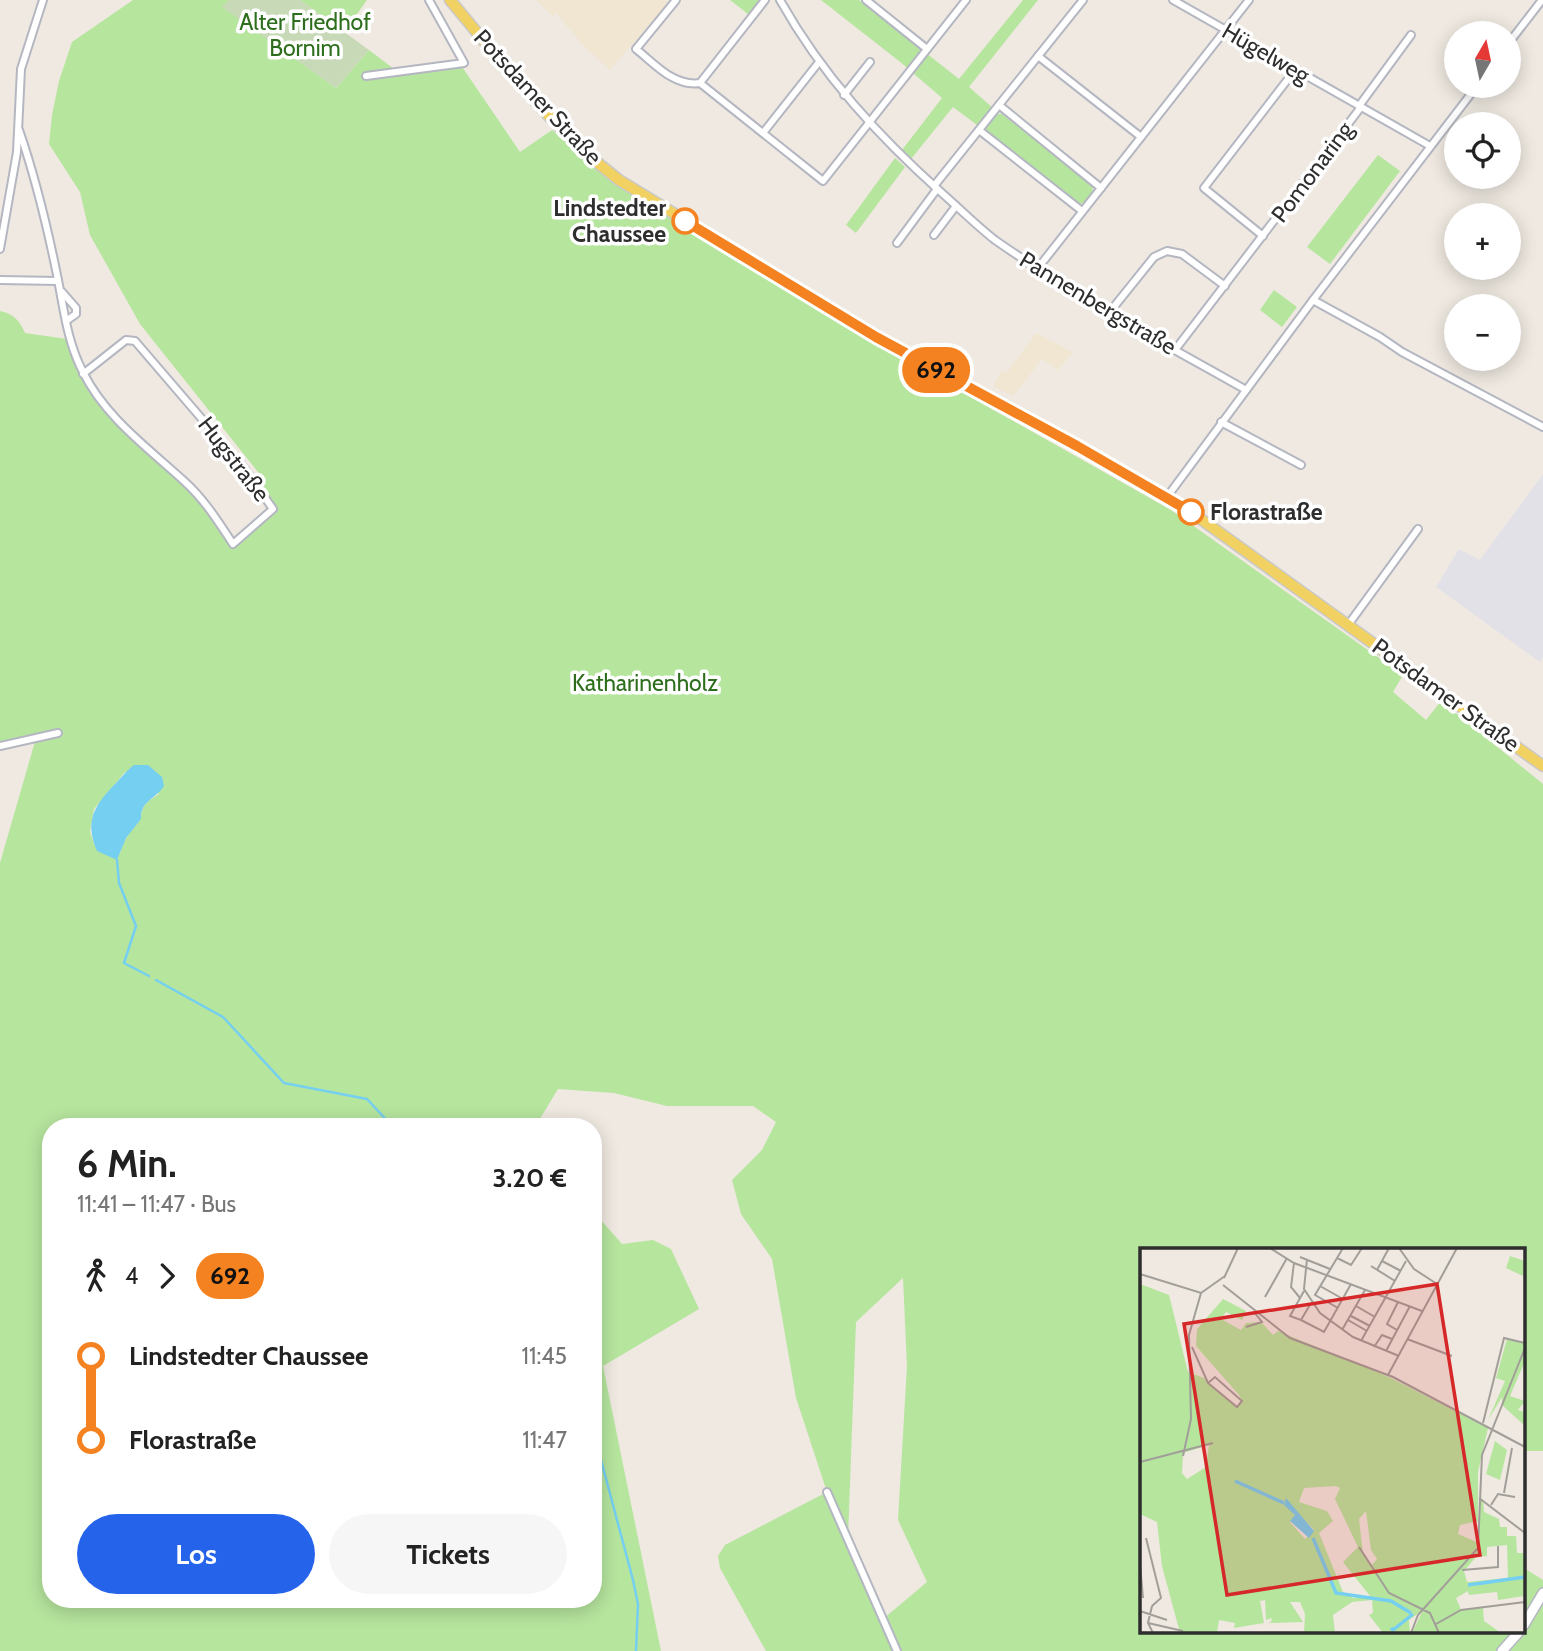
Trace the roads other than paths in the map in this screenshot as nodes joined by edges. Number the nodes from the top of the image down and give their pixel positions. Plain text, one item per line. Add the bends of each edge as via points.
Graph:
1 (43, 0) edge
2 (429, 0) edge
3 (450, 0) edge
4 (676, 0) edge
5 (765, 0) edge
6 (780, 0) edge
7 (866, 0) edge
8 (966, 0) edge
9 (1083, 0) edge
10 (1173, 0) edge
11 (1249, 0) edge
12 (1541, 1) edge
13 (1521, 27) edge
14 (1226, 30) junction
15 (1411, 35) dead end
16 (927, 49) junction
17 (1038, 56) junction
18 (819, 62) junction
19 (870, 62) dead end
20 (1295, 70) junction
21 (366, 76) dead end
22 (699, 83) junction
23 (844, 95) junction
24 (1468, 98) edge
25 (999, 106) junction
26 (1360, 107) junction
27 (869, 122) junction
28 (19, 130) junction
29 (979, 130) junction
30 (763, 133) junction
31 (1141, 137) junction
32 (1430, 146) junction
33 (936, 188) junction
34 (1101, 188) junction
35 (956, 206) junction
36 (1082, 211) junction
37 (934, 235) dead end
38 (1264, 236) junction
39 (897, 243) dead end
40 (0, 249) edge
41 (1038, 268) junction
42 (0, 280) edge
43 (58, 281) junction
44 (1224, 286) junction
45 (60, 290) junction
46 (1312, 300) junction
47 (1109, 313) junction
48 (66, 321) junction
49 (1175, 350) junction
50 (83, 374) junction
51 (1246, 390) junction
52 (1221, 422) junction
53 (1543, 427) edge
54 (1301, 465) dead end
55 (1167, 497) junction
56 (1418, 529) dead end
57 (1348, 625) junction
58 (58, 733) dead end
59 (0, 747) edge
60 (1543, 766) edge
61 (827, 1492) dead end
62 (1543, 1593) edge
63 (1526, 1622) edge
64 (1517, 1634) edge
65 (897, 1651) edge
66 (1502, 1651) edge

1 - 28 street, Hugstraße via 21,69
2 - 21 street, Potsdamer Straße via 464,63
3 - 55 main road, Potsdamer Straße via 571,139 636,191 876,337
4 - 22 street via 636,49 674,79
5 - 22 street
6 - 18 street, Pannenbergstraße
7 - 16 street
8 - 16 street
9 - 17 street
10 - 14 street, Hügelweg
11 - 14 street
12 - 13 street
14 - 20 street, Hügelweg
14 - 31 street
15 - 26 street
16 - 27 street
17 - 25 street
17 - 31 street
18 - 23 street, Pannenbergstraße
18 - 30 street
19 - 23 street
20 - 26 street, Hügelweg
20 - 38 street, Pomonaring via 1205,188
22 - 30 street
23 - 27 street, Pannenbergstraße
24 - 32 street
25 - 29 street
25 - 34 street
26 - 32 street, Hügelweg
26 - 38 street, Pomonaring
27 - 30 street via 823,181
27 - 33 street, Pannenbergstraße
28 - 40 street, Hugstraße
28 - 43 street, Hugstraße
29 - 33 street
29 - 36 street
31 - 34 street
32 - 46 street
33 - 35 street, Pannenbergstraße
33 - 39 street
34 - 36 street
35 - 37 street
35 - 41 street, Pannenbergstraße
36 - 41 street
38 - 44 street, Pomonaring
41 - 47 street, Pannenbergstraße
42 - 43 street
43 - 45 street, Hugstraße
44 - 47 street via 1182,254 1167,251 1154,257
44 - 49 street, Pomonaring
45 - 48 street, Hugstraße
45 - 48 street, Hugstraße via 76,308 76,314
46 - 51 street
46 - 53 street
47 - 49 street, Pannenbergstraße
48 - 50 street, Hugstraße
49 - 51 street, Pannenbergstraße
50 - 50 street, Hugstraße via 131,433 210,509 233,544 273,509 244,468 135,341 126,340
51 - 52 street
52 - 54 street
52 - 55 street
55 - 57 main road, Potsdamer Straße
56 - 57 street, Potsdamer Straße
57 - 60 main road, Potsdamer Straße
58 - 59 street
61 - 65 street
62 - 63 street
64 - 66 street

